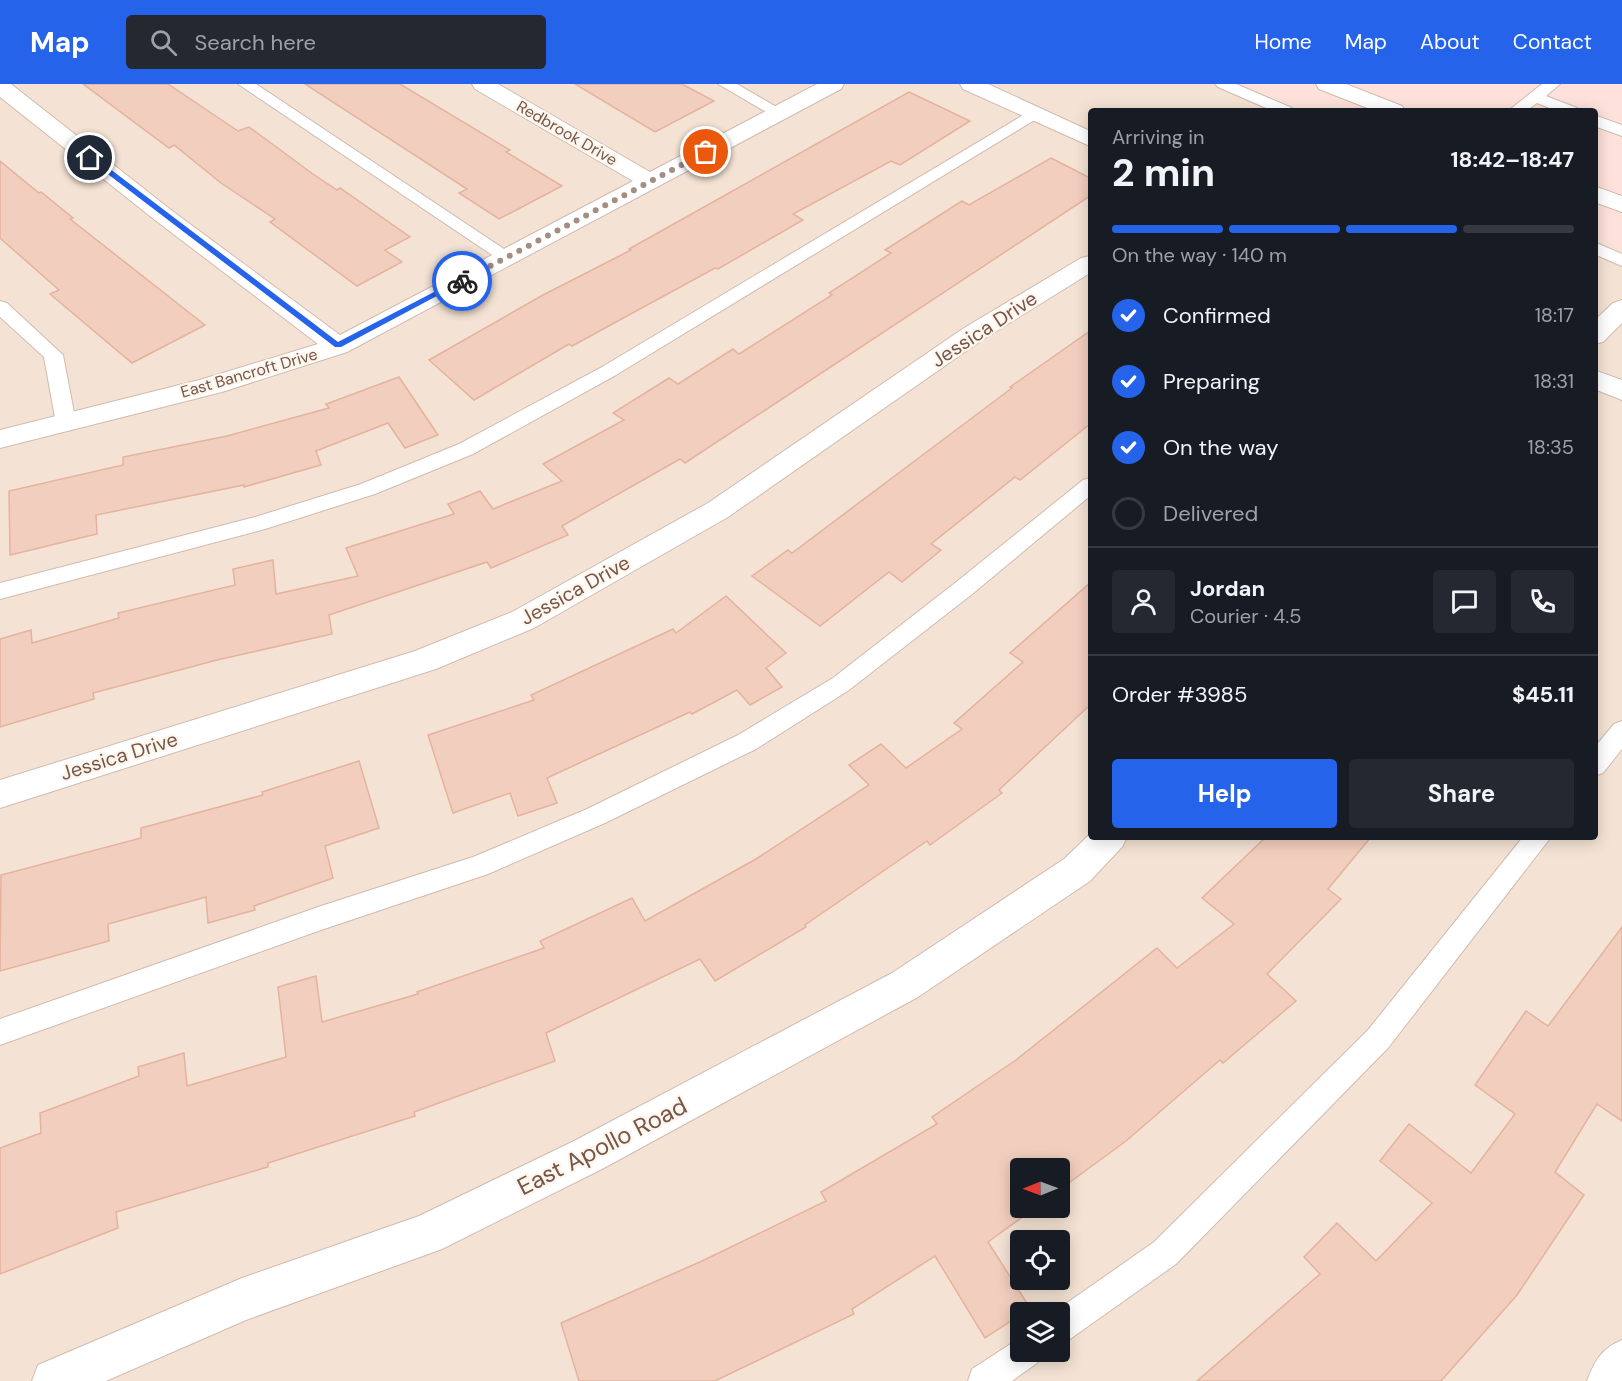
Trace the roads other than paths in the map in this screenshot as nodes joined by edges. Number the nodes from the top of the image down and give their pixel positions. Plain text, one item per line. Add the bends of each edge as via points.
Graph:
1 (246, 84) edge
2 (483, 84) edge
3 (726, 84) edge
4 (833, 84) edge
5 (971, 84) edge
6 (1223, 84) edge
7 (1327, 84) edge
8 (1551, 84) edge
9 (0, 86) edge
10 (1535, 97) junction
11 (1279, 108) edge
12 (1387, 108) edge
13 (1520, 108) edge
14 (1563, 108) edge
15 (779, 113) junction
16 (1035, 113) junction
17 (1598, 122) edge
18 (1622, 131) edge
19 (1088, 138) edge
20 (651, 182) junction
21 (1598, 196) edge
22 (1622, 205) edge
23 (1598, 249) edge
24 (507, 257) junction
25 (1622, 261) edge
26 (1088, 264) edge
27 (0, 307) edge
28 (1622, 308) edge
29 (1598, 332) edge
30 (338, 346) junction
31 (1598, 380) edge
32 (1622, 391) edge
33 (66, 423) junction
34 (0, 439) edge
35 (1088, 487) edge
36 (0, 591) edge
37 (1622, 731) edge
38 (1598, 761) edge
39 (0, 794) edge
40 (1107, 840) edge
41 (1536, 840) edge
42 (0, 1032) edge
43 (1070, 1320) edge
44 (1012, 1362) edge
45 (1622, 1362) edge
46 (54, 1381) edge
47 (984, 1381) edge
48 (1609, 1381) edge

1 - 24 lane
2 - 20 street, Redbrook Drive
3 - 15 lane
4 - 15 street, East Bancroft Drive
5 - 16 street
6 - 11 lane
7 - 12 street
8 - 10 lane
9 - 30 street
10 - 13 lane
10 - 14 lane
15 - 20 street, East Bancroft Drive
16 - 19 street
16 - 36 lane via 609,371 466,449 368,489 257,524
17 - 18 lane
20 - 24 street, East Bancroft Drive
21 - 22 street
23 - 25 lane
24 - 30 street, East Bancroft Drive
26 - 39 street, Jessica Drive via 973,334 718,510 523,620 425,660
27 - 33 lane via 53,355
28 - 29 street
30 - 33 street, East Bancroft Drive via 280,366
31 - 32 street
33 - 34 street, East Bancroft Drive
35 - 42 lane via 841,684 747,742 596,816 479,866
37 - 38 lane
40 - 46 street, East Apollo Road via 1077,870 905,985 588,1155 427,1234 242,1300
41 - 43 lane via 1378,1039 1164,1253
44 - 47 lane
45 - 48 street

